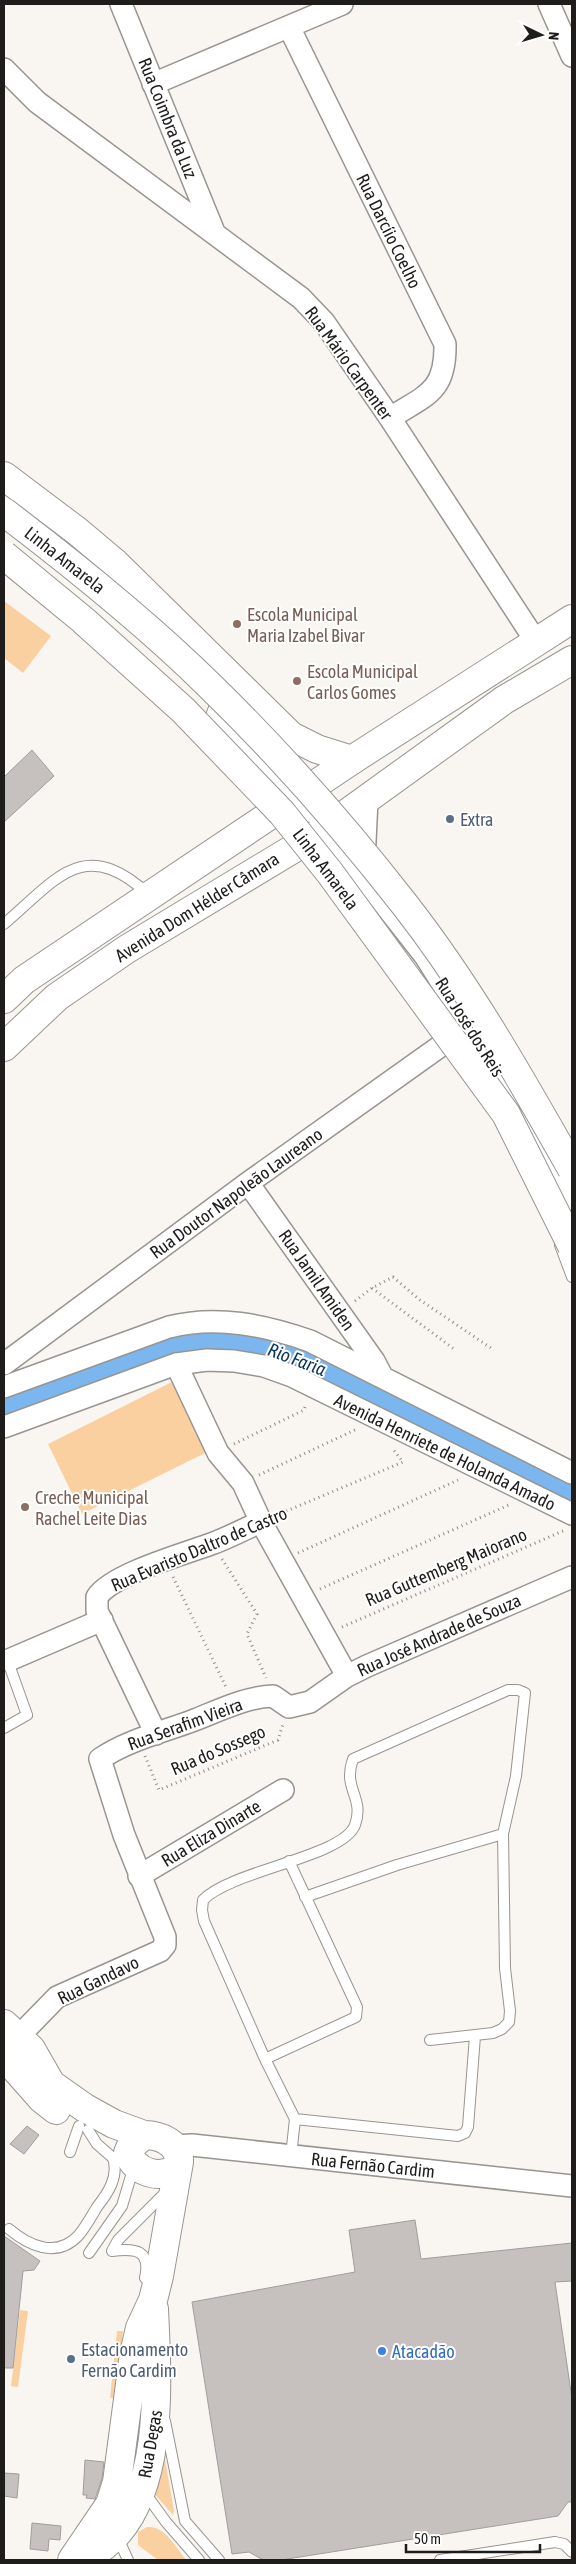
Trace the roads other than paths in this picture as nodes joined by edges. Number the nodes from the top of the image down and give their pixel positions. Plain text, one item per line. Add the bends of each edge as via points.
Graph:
1 (121, 4) edge
2 (342, 4) edge
3 (549, 4) edge
4 (289, 27) junction
5 (572, 56) edge
6 (4, 69) edge
7 (154, 84) junction
8 (214, 232) junction
9 (390, 418) junction
10 (4, 476) edge
11 (4, 512) edge
12 (4, 555) edge
13 (572, 620) edge
14 (537, 643) junction
15 (572, 660) edge
16 (259, 704) junction
17 (352, 760) junction
18 (295, 800) junction
19 (356, 807) junction
20 (321, 832) junction
21 (365, 878) junction
22 (151, 896) junction
23 (4, 924) edge
24 (4, 1000) edge
25 (470, 1025) junction
26 (4, 1047) edge
27 (248, 1183) junction
28 (569, 1184) edge
29 (572, 1246) edge
30 (572, 1277) edge
31 (4, 1364) edge
32 (176, 1364) junction
33 (383, 1378) junction
34 (4, 1387) edge
35 (4, 1427) edge
36 (572, 1473) edge
37 (570, 1519) edge
38 (260, 1522) junction
39 (572, 1577) edge
40 (102, 1620) junction
41 (6, 1659) edge
42 (347, 1676) junction
43 (310, 1702) joint
44 (4, 1728) edge
45 (147, 1737) junction
46 (283, 1790) dead end
47 (503, 1834) junction
48 (289, 1861) junction
49 (139, 1876) junction
50 (305, 1897) junction
51 (475, 2036) junction
52 (7, 2040) edge
53 (430, 2040) dead end
54 (265, 2058) junction
55 (295, 2119) junction
56 (84, 2128) junction
57 (70, 2152) dead end
58 (136, 2155) junction
59 (291, 2156) junction
60 (175, 2166) junction
61 (572, 2186) edge
62 (156, 2203) junction
63 (9, 2229) dead end
64 (164, 2242) junction
65 (89, 2253) dead end
66 (146, 2296) junction
67 (132, 2368) junction
68 (158, 2383) junction
69 (142, 2488) junction
70 (116, 2535) junction
71 (572, 2552) edge
72 (72, 2560) edge
73 (79, 2560) edge
74 (128, 2560) edge
75 (199, 2560) edge
76 (218, 2560) edge
77 (440, 2560) edge

1 - 7 street, Rua Coimbra da Luz
2 - 4 street
3 - 5 street
4 - 7 street
4 - 9 street, Rua Darcíio Coelho via 445,344 446,364 440,381 427,395
6 - 8 street, Rua Mário Carpenter via 38,102
7 - 8 street, Rua Coimbra da Luz
8 - 9 street, Rua Mário Carpenter via 301,298 324,322
9 - 14 street, Rua Mário Carpenter
10 - 16 main road via 114,563
11 - 28 main road, Linha Amarela, bridge via 121,605 187,664 310,790 406,906 475,1005 518,1074
12 - 29 main road, Linha Amarela, bridge via 83,620 183,710 282,813 330,873 506,1114
13 - 14 main road, Avenida Dom Hélder Câmara
14 - 17 main road, Avenida Dom Hélder Câmara
15 - 19 main road, Avenida Dom Hélder Câmara via 504,700
16 - 17 main road via 291,736 304,744
16 - 18 main road via 233,701 224,707 220,718 224,728
17 - 18 main road, Avenida Dom Hélder Câmara
18 - 19 main road via 326,814
18 - 22 main road, Avenida Dom Hélder Câmara
19 - 20 main road, Avenida Dom Hélder Câmara
19 - 21 street
20 - 21 street, Rua José dos Reis via 338,846
20 - 26 main road, Avenida Dom Hélder Câmara via 127,948 57,997
21 - 25 street, Rua José dos Reis via 425,956
22 - 23 lane via 134,881 114,871 91,864 77,866 64,873
22 - 24 main road, Avenida Dom Hélder Câmara via 24,980
25 - 27 street, Rua Doutor Napoleão Laureano
25 - 28 street, Rua José dos Reis
27 - 31 street, Rua Doutor Napoleão Laureano
27 - 33 street, Rua Jamil Amiden
28 - 30 lane via 555,1198 552,1216 555,1234
32 - 35 street, Avenida Henriete de Holanda Amado
32 - 37 street, Avenida Henriete de Holanda Amado via 207,1360 264,1366 470,1464
32 - 38 street via 218,1452 243,1483
33 - 34 street, Avenida Henriete de Holanda Amado via 310,1341 279,1330 249,1324 186,1322
33 - 36 street, Avenida Henriete de Holanda Amado
38 - 40 street, Rua Evaristo Daltro de Castro via 212,1544 165,1559 109,1586 100,1592 95,1604
38 - 42 street
39 - 42 street, Rua José Andrade de Souza
40 - 41 street
40 - 45 street, Rua Evaristo Daltro de Castro
41 - 44 lane via 28,1715
42 - 43 street, Rua José Andrade de Souza
43 - 45 street, Rua Serafim Vieira via 235,1705
45 - 49 street, Rua Serafim Vieira via 111,1751 100,1759
46 - 49 street, Rua Eliza Dinarte
47 - 48 lane via 516,1776 525,1705 524,1693 518,1690 496,1695 353,1759 348,1780 358,1804 354,1827 330,1848
47 - 50 lane via 397,1865
47 - 51 lane via 509,2022 502,2029
48 - 50 lane
48 - 54 lane via 211,1891 203,1900 204,1921
49 - 52 street, Rua Gandavo via 165,1937 165,1945 160,1951 57,1997
50 - 54 lane via 357,2007 356,2017
51 - 53 lane
51 - 55 lane via 465,2133 458,2136
52 - 56 main road via 42,2099
52 - 58 main road via 31,2049 51,2084 106,2120
54 - 55 lane
55 - 59 lane
56 - 57 lane
56 - 58 main road
56 - 63 lane via 113,2158 114,2170 110,2189 77,2237 66,2244 45,2249 24,2242
58 - 60 main road via 147,2172 162,2174
58 - 60 main road via 160,2138
58 - 62 main road, Rua Degas
58 - 65 lane via 122,2206
59 - 60 street, Rua Fernão Cardim via 192,2146
59 - 61 street, Rua Fernão Cardim
60 - 62 lane
60 - 64 main road, Rua Degas
62 - 64 main road, Rua Degas
62 - 66 lane via 118,2240 112,2251 134,2251 144,2256
64 - 66 main road, Rua Degas
66 - 67 main road, Rua Degas
66 - 68 main road, Rua Degas
67 - 69 main road via 139,2395 132,2467
67 - 72 main road, Rua Degas via 121,2459 110,2504
68 - 69 main road, Rua Degas via 153,2436
68 - 76 lane via 185,2521
69 - 70 main road, Rua Degas via 129,2518
69 - 75 lane
70 - 73 main road, Rua Degas via 105,2546
70 - 74 lane
71 - 77 lane via 564,2544 555,2542

